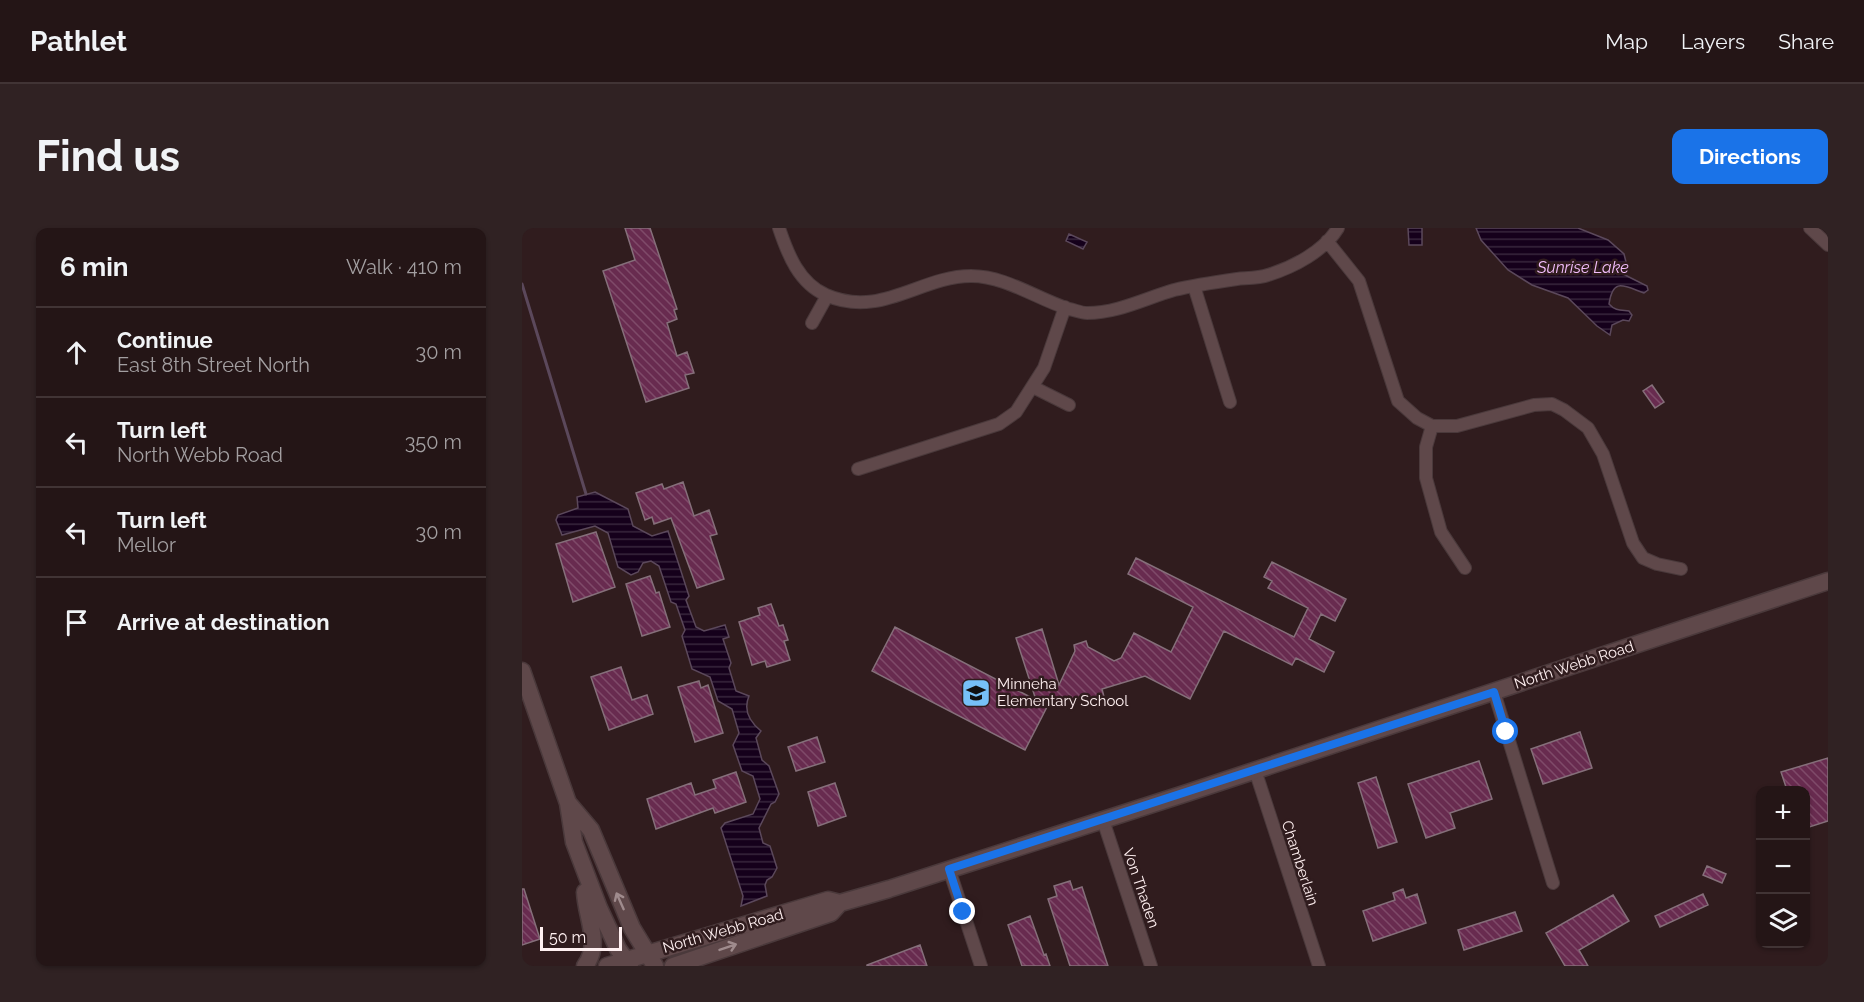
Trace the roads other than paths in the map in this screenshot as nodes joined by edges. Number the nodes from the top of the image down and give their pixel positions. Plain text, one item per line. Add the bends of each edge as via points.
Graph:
1 (778, 228) edge
2 (1338, 228) edge
3 (1810, 228) edge
4 (1327, 241) junction
5 (1828, 245) edge
6 (1194, 286) junction
7 (826, 296) junction
8 (1065, 308) junction
9 (812, 323) dead end
10 (1033, 387) junction
11 (1230, 402) dead end
12 (1069, 405) dead end
13 (1432, 426) junction
14 (858, 470) dead end
15 (1465, 568) dead end
16 (1681, 569) dead end
17 (1828, 581) edge
18 (522, 671) edge
19 (1494, 692) junction
20 (1255, 770) junction
21 (568, 804) junction
22 (1102, 820) junction
23 (949, 869) junction
24 (586, 873) junction
25 (1553, 883) dead end
26 (840, 903) junction
27 (651, 960) edge
28 (628, 963) edge
29 (585, 966) edge
30 (607, 966) edge
31 (673, 966) edge
32 (981, 966) edge
33 (1151, 966) edge
34 (1318, 966) edge

1 - 7 street via 788,255 809,286
2 - 4 street
3 - 5 street
4 - 6 street via 1307,258 1267,276
4 - 13 street via 1359,281 1398,401
6 - 8 street via 1126,307 1086,313
6 - 11 street
7 - 8 street via 869,303 972,276 998,280
7 - 9 street
8 - 10 street via 1044,368
10 - 12 street
10 - 14 street via 1016,411 999,423
13 - 15 street via 1426,447 1426,478 1440,532
13 - 16 street via 1456,426 1534,405 1552,404 1564,410 1588,428 1603,454 1633,543 1643,558
17 - 19 main road, North Webb Road
18 - 21 main road
19 - 20 main road, North Webb Road
19 - 25 street
20 - 22 main road, North Webb Road
20 - 34 street, Chamberlain
21 - 24 main road via 574,842
27 -> 21 main road via 632,928 591,830
22 - 23 main road, North Webb Road
22 - 33 street, Von Thaden
23 - 26 main road, North Webb Road
23 - 32 street
24 - 28 main road via 599,908
24 - 29 main road via 585,896 593,937 592,956
26 - 27 main road, North Webb Road via 828,900
31 -> 26 main road, North Webb Road via 831,913
27 - 28 main road, North Webb Road
28 - 30 main road, North Webb Road

